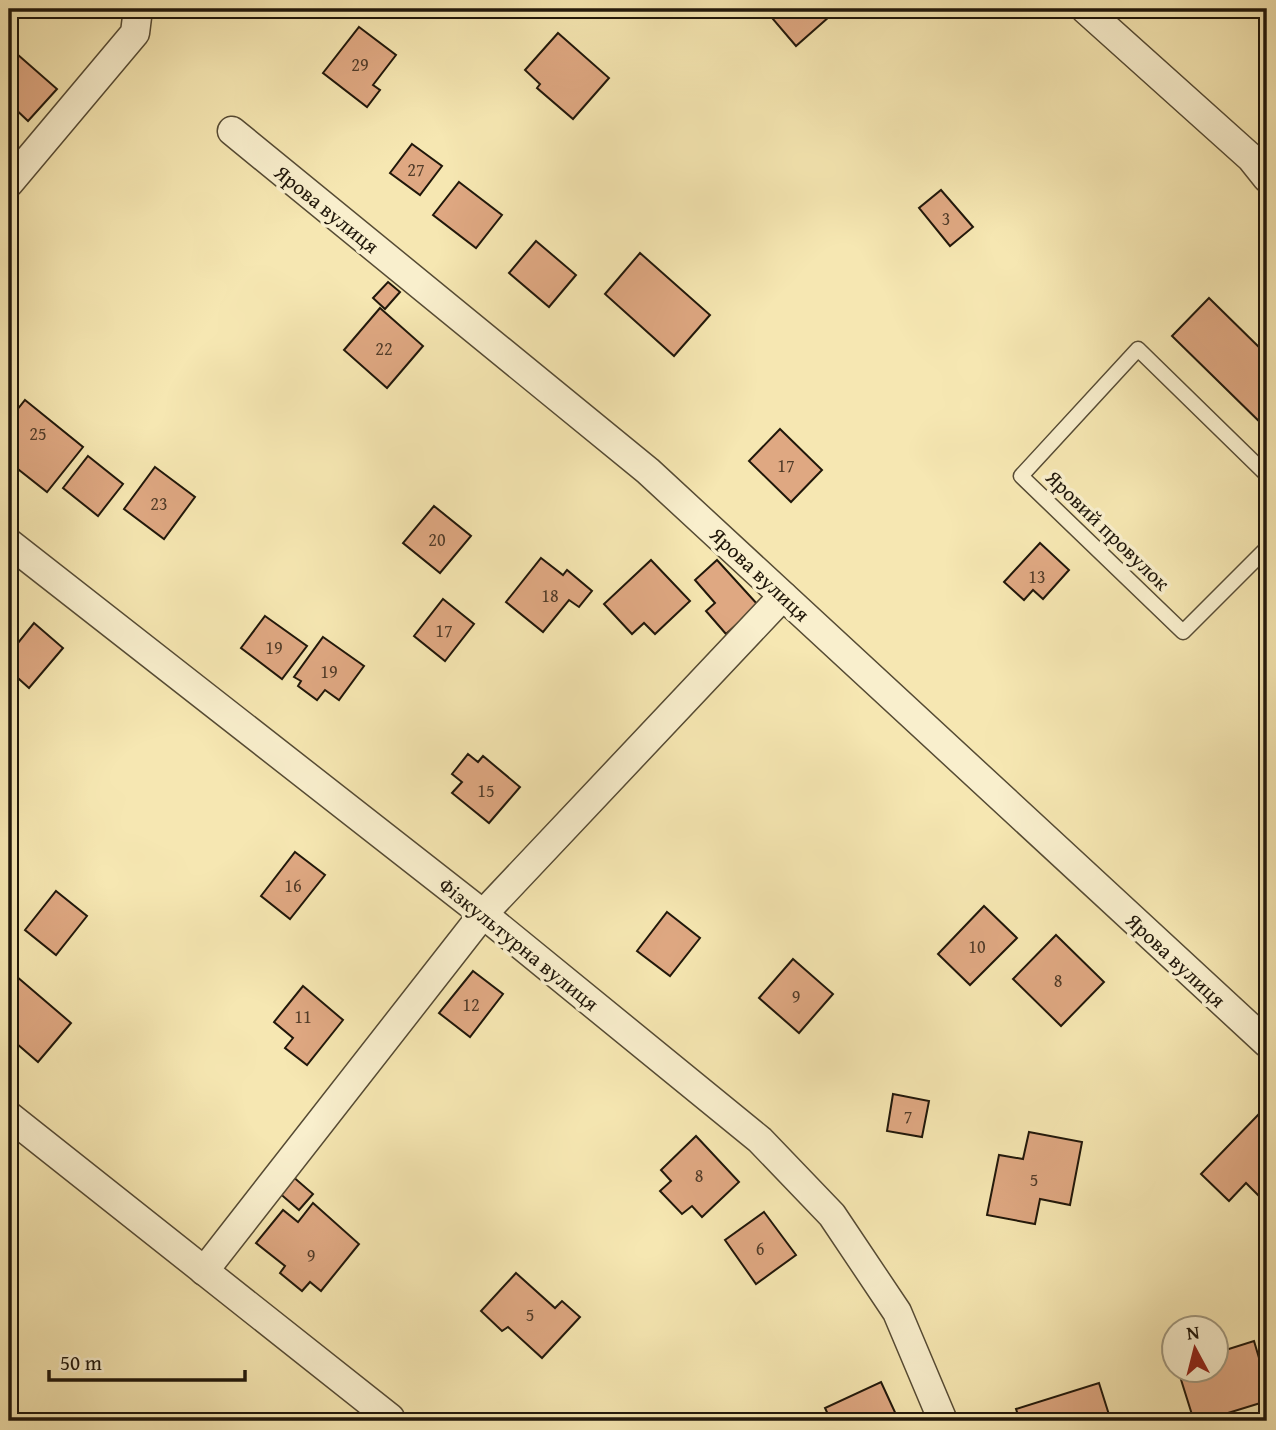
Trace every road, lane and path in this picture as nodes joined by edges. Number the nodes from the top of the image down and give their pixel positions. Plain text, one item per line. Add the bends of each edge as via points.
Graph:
1 (138, 9) edge
2 (1085, 9) edge
3 (232, 131) dead end
4 (14, 168) edge
5 (1267, 178) edge
6 (1267, 475) edge
7 (9, 543) edge
8 (1267, 548) edge
9 (783, 596) junction
10 (483, 914) junction
11 (1267, 1044) edge
12 (9, 1116) edge
13 (204, 1271) junction
14 (390, 1418) dead end
15 (943, 1421) edge

1 - 4 street via 135,33
2 - 5 street via 1251,158
3 - 9 street, Ярова вулиця via 648,471
6 - 8 lane, Яровий провулок via 1138,349 1021,477 1184,632
7 - 10 street, Фізкультурна вулиця
9 - 10 street
9 - 11 street, Ярова вулиця
10 - 13 street
10 - 15 street, Фізкультурна вулиця via 760,1140 832,1215 897,1312
12 - 13 street
13 - 14 street

